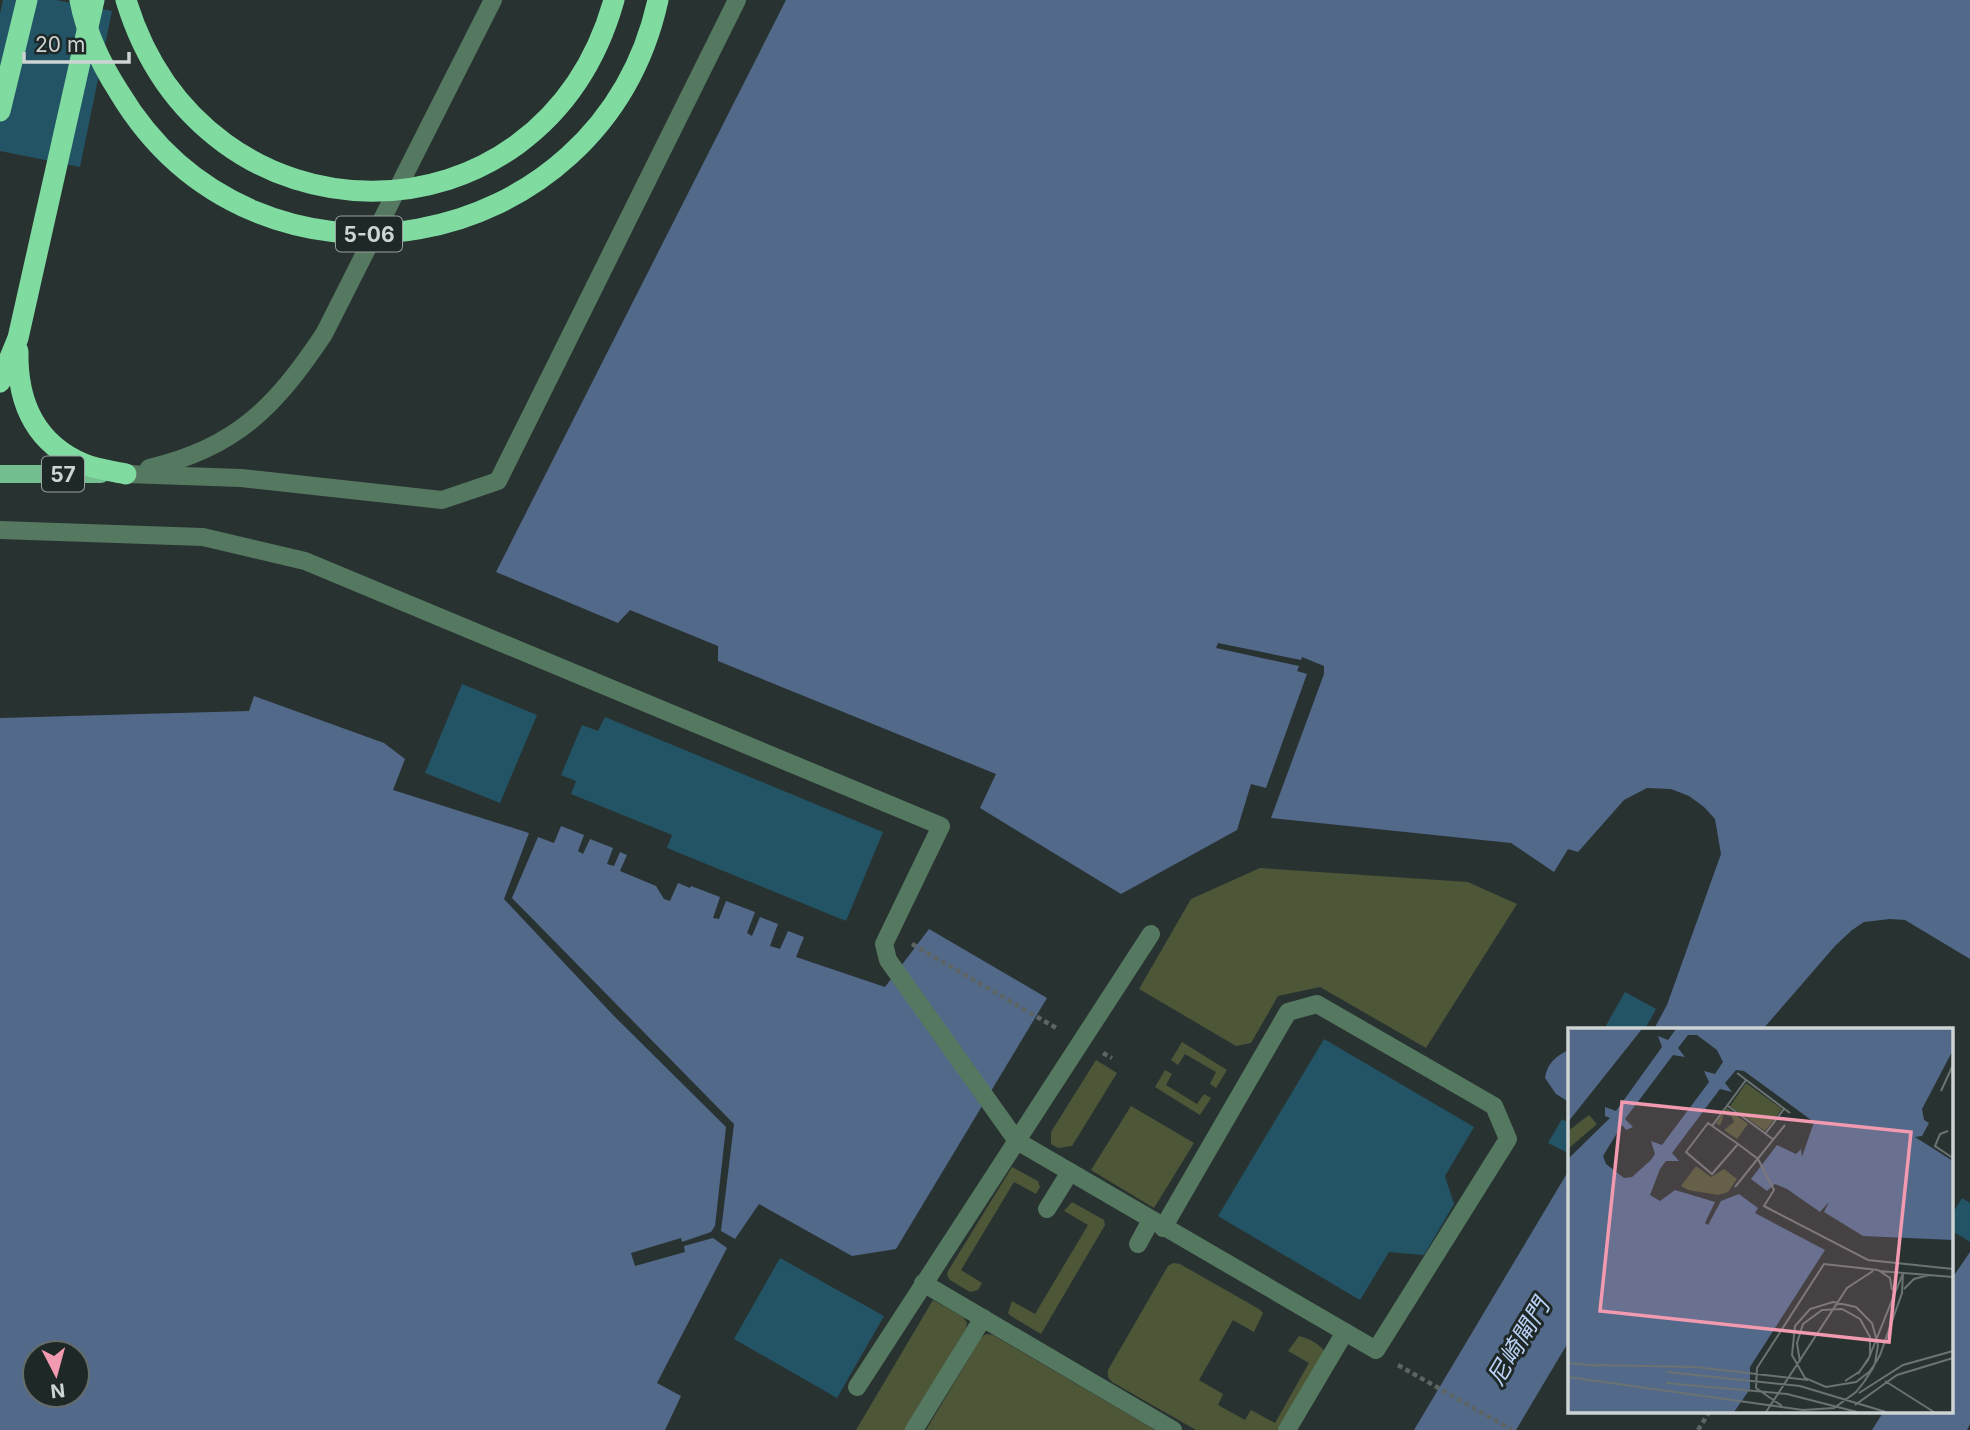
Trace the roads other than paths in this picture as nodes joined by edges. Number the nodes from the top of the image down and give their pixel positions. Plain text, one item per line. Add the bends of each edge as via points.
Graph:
1 (27, 0) edge
2 (80, 0) edge
3 (94, 0) edge
4 (126, 0) edge
5 (493, 0) edge
6 (614, 0) edge
7 (658, 0) edge
8 (737, 0) edge
9 (0, 111) edge
10 (18, 338) junction
11 (0, 382) edge
12 (0, 474) edge
13 (126, 474) junction
14 (0, 530) edge
15 (1151, 934) dead end
16 (1017, 1141) junction
17 (1070, 1172) junction
18 (1047, 1209) dead end
19 (1157, 1224) junction
20 (1138, 1244) dead end
21 (923, 1283) junction
22 (983, 1318) junction
23 (1345, 1332) junction
24 (857, 1387) dead end
25 (914, 1430) edge
26 (1173, 1430) edge
27 (1287, 1430) edge

1 - 9 highway
2 - 7 highway, 5-06, bridge via 94,46 131,114 181,168 214,191 287,223 366,234 450,223 523,192 559,166 603,121 632,76
3 - 10 highway
4 - 6 highway, 5-06, bridge via 145,52 165,84 213,135 262,166 306,184 377,192 445,180 476,169 531,134 575,86 593,58
5 - 13 street via 324,334 298,374 239,431 206,451
8 - 13 street via 498,481 442,500 241,478
10 - 11 highway
10 - 13 highway via 17,374 24,405 37,430 58,450 85,465
12 - 13 main road, 57
14 - 16 street via 203,537 305,561 941,827 884,944 888,960
15 - 16 street
16 - 17 street
16 - 21 street
17 - 18 street
17 - 19 street
19 - 20 street
19 - 23 street
19 - 23 street via 1288,1012 1317,1004 1494,1106 1508,1139 1382,1355
21 - 22 street
21 - 24 street
22 - 25 street
22 - 26 street
23 - 27 street

